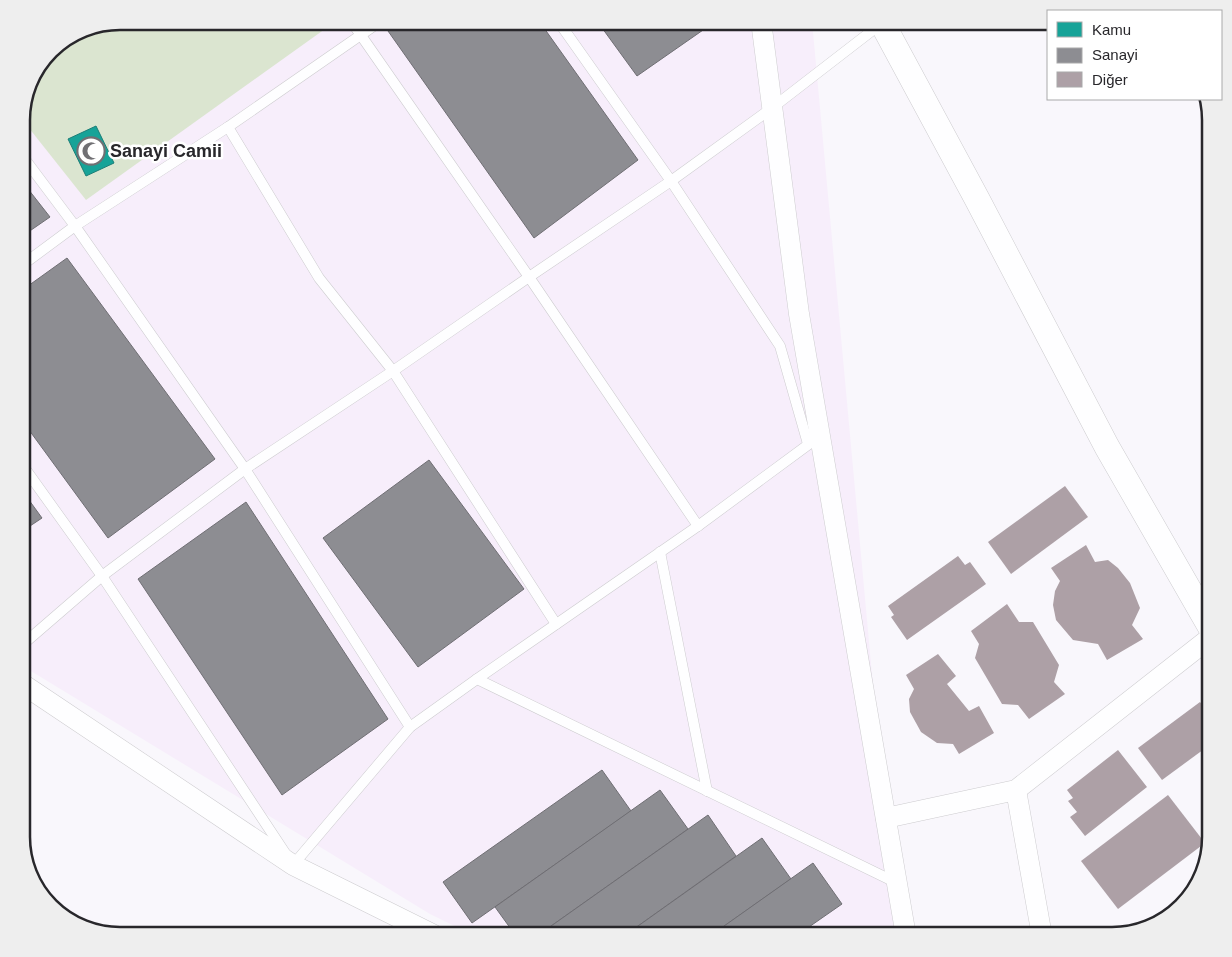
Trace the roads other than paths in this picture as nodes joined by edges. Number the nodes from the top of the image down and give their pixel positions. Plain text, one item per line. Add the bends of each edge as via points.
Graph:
1 (357, 30) edge
2 (369, 30) edge
3 (564, 30) edge
4 (762, 30) edge
5 (872, 30) edge
6 (886, 30) edge
7 (361, 36) junction
8 (772, 108) junction
9 (228, 127) junction
10 (30, 165) edge
11 (670, 181) junction
12 (75, 226) junction
13 (30, 260) edge
14 (529, 277) junction
15 (393, 371) junction
16 (814, 440) junction
17 (245, 469) junction
18 (30, 474) edge
19 (698, 526) junction
20 (660, 552) junction
21 (102, 576) junction
22 (1202, 612) edge
23 (556, 624) junction
24 (30, 639) edge
25 (1202, 644) edge
26 (477, 679) junction
27 (30, 688) edge
28 (410, 727) junction
29 (1016, 790) junction
30 (707, 791) junction
31 (886, 818) junction
32 (293, 866) junction
33 (897, 883) junction
34 (418, 927) edge
35 (904, 927) edge
36 (1040, 927) edge

1 - 7 lane
2 - 7 lane
3 - 11 lane
4 - 8 street
5 - 8 lane
6 - 22 street via 1107,447
7 - 9 lane
7 - 14 lane
8 - 11 lane
8 - 16 street
9 - 12 lane
9 - 15 lane via 319,278
10 - 12 lane
11 - 14 lane
11 - 16 lane via 780,346
12 - 13 lane
12 - 17 lane
14 - 15 lane
14 - 19 lane
15 - 17 lane
15 - 23 lane
16 - 19 lane
16 - 31 street
17 - 21 lane
17 - 28 lane
18 - 21 lane
19 - 20 lane
20 - 23 lane
20 - 30 lane
21 - 24 lane
21 - 32 lane
23 - 26 lane
25 - 29 street
26 - 28 lane
26 - 30 lane
27 - 32 street
28 - 32 lane
29 - 31 street
29 - 36 street
30 - 33 lane
31 - 33 street
32 - 34 street
33 - 35 street

